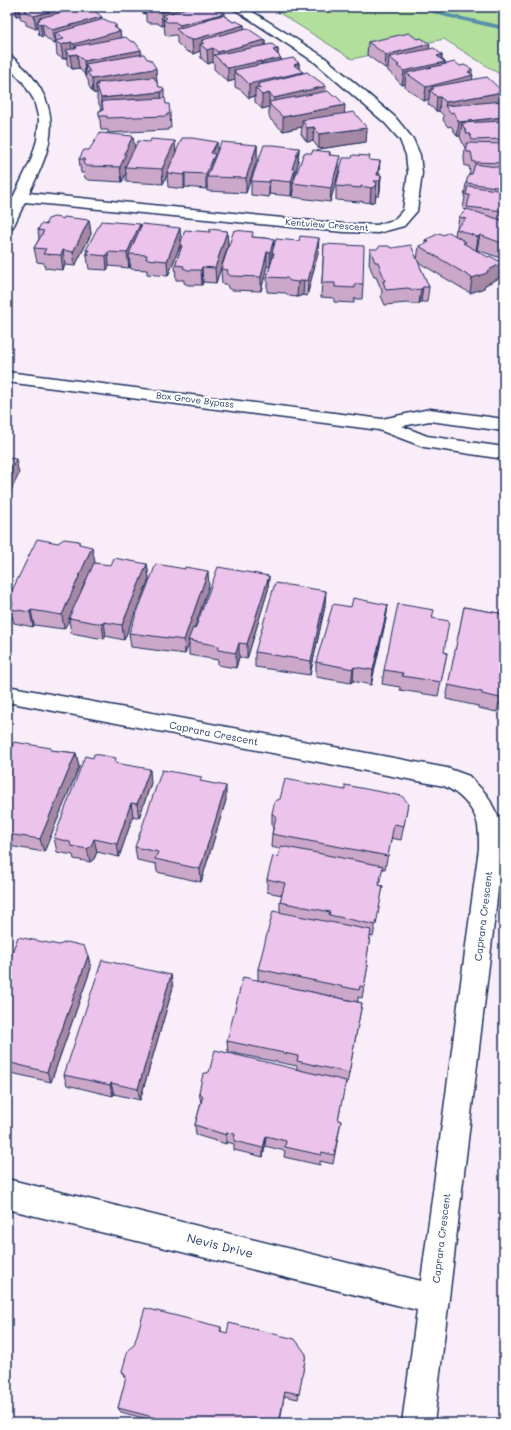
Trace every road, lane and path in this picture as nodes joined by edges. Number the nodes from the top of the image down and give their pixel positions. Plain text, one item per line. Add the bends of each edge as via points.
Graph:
1 (237, 7) edge
2 (7, 59) edge
3 (21, 197) junction
4 (7, 225) edge
5 (7, 377) edge
6 (382, 424) junction
7 (504, 424) edge
8 (504, 453) edge
9 (7, 694) edge
10 (7, 1194) edge
11 (434, 1299) junction
12 (418, 1423) edge

1 - 3 street, Kentview Crescent via 320,60 390,120 406,139 413,155 415,172 410,211 399,223 378,229 344,228
2 - 3 street via 35,90 46,123 43,146
3 - 4 street
5 - 6 street, Box Grove Bypass
6 - 7 street, Box Grove Bypass via 430,415
6 - 8 street, Box Grove Bypass via 424,441
9 - 11 street, Caprara Crescent via 434,774 461,782 478,802 490,824 491,848
10 - 11 street, Nevis Drive
11 - 12 street, Caprara Crescent

